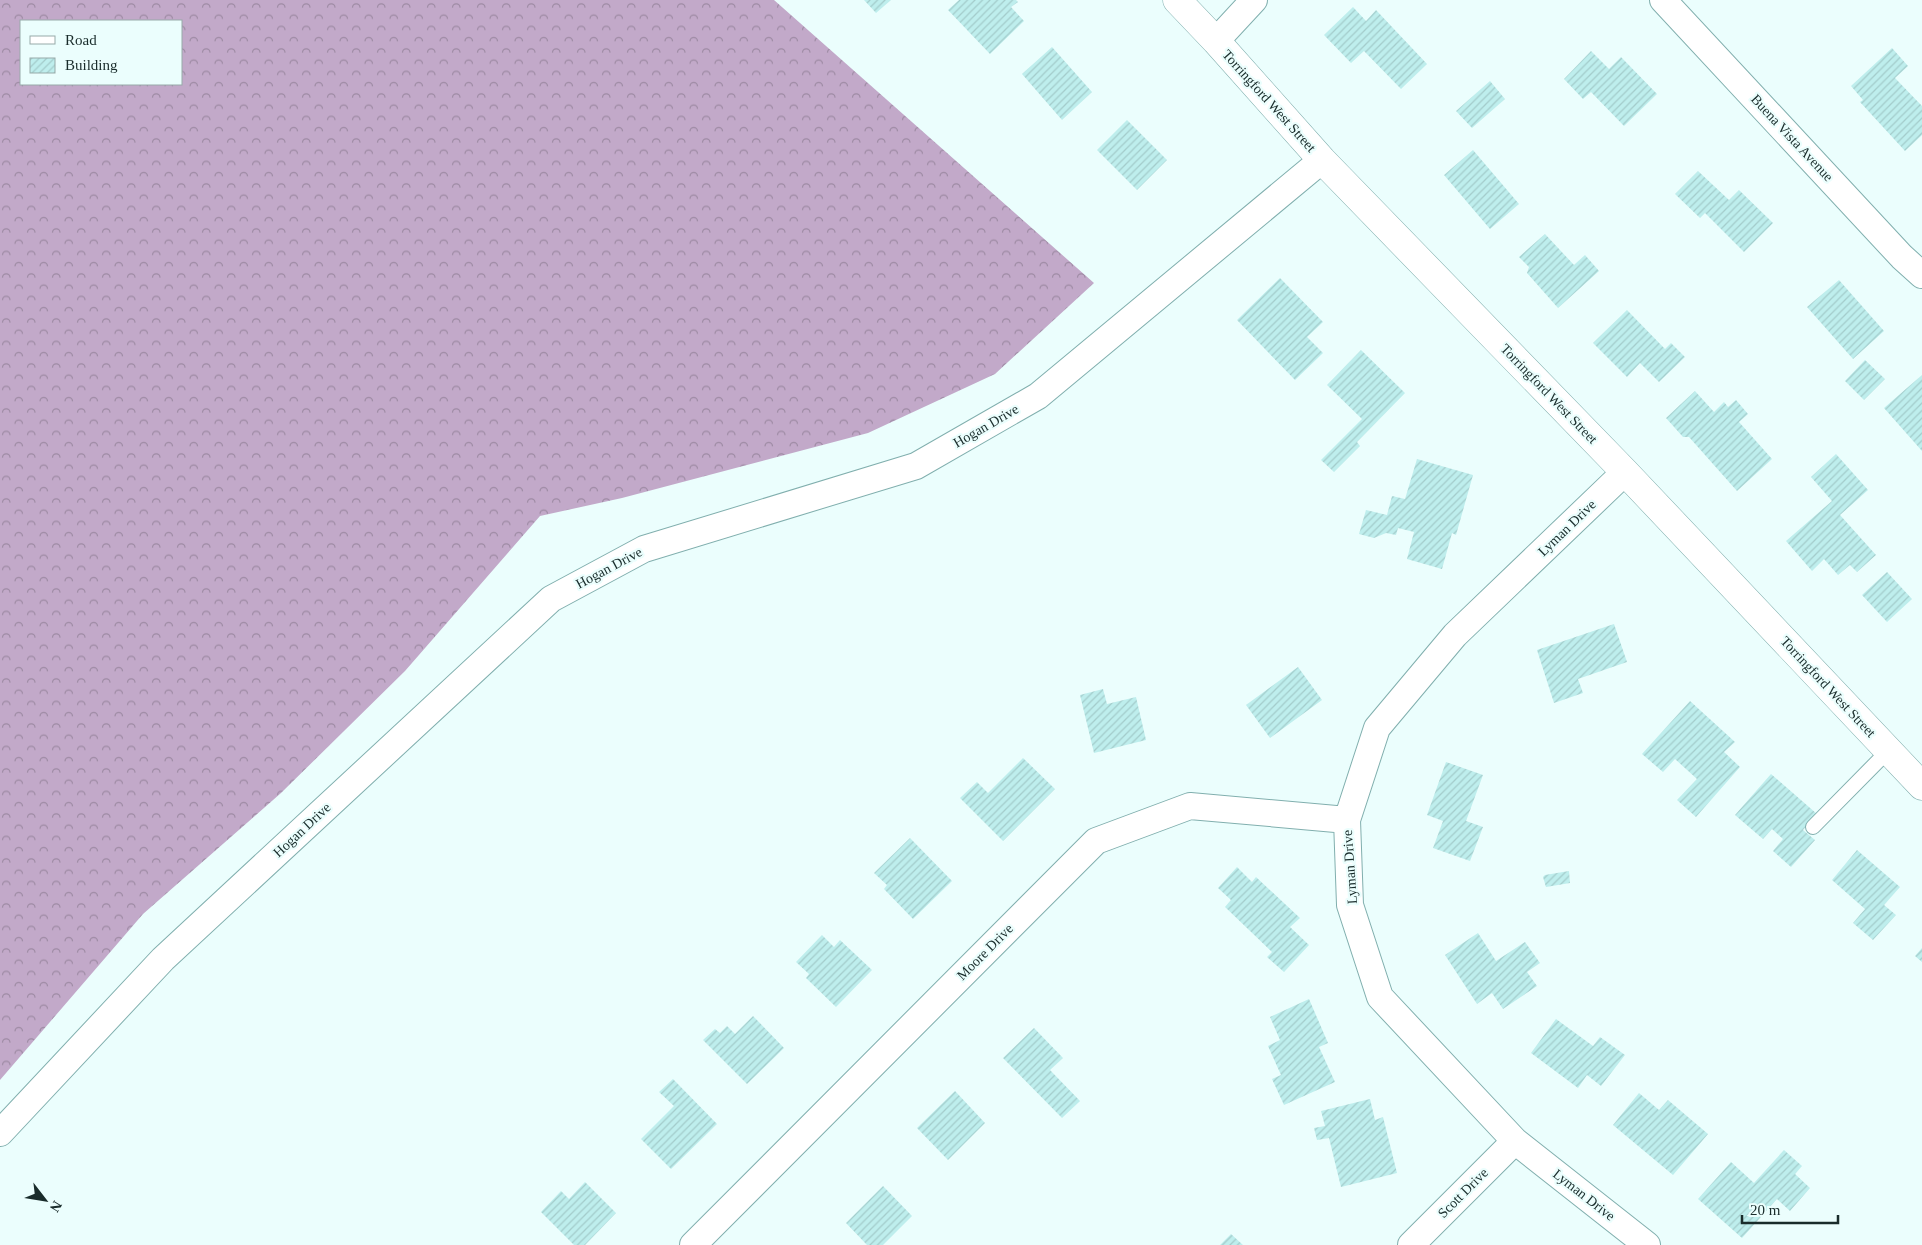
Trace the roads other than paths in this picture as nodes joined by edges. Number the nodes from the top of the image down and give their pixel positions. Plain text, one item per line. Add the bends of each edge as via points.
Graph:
1 (1177, 0) edge
2 (1254, 0) edge
3 (1663, 0) edge
4 (1216, 41) junction
5 (1322, 160) junction
6 (1922, 275) edge
7 (1625, 472) junction
8 (1888, 751) junction
9 (1922, 786) edge
10 (1346, 820) junction
11 (1813, 827) dead end
12 (0, 1133) edge
13 (1515, 1141) junction
14 (693, 1245) edge
15 (1411, 1245) edge
16 (1647, 1245) edge

1 - 4 main road, Torringford West Street
2 - 4 street
3 - 6 street, Buena Vista Avenue
4 - 5 main road, Torringford West Street
5 - 7 main road, Torringford West Street
5 - 12 street, Hogan Drive via 1038,396 916,466 644,549 551,600 163,959
7 - 8 main road, Torringford West Street
7 - 10 street, Lyman Drive via 1455,635 1377,728
8 - 9 main road, Torringford West Street
8 - 11 lane
10 - 13 street, Lyman Drive via 1350,905 1380,997
10 - 14 street, Moore Drive via 1190,806 1096,841
13 - 15 street, Scott Drive
13 - 16 street, Lyman Drive

